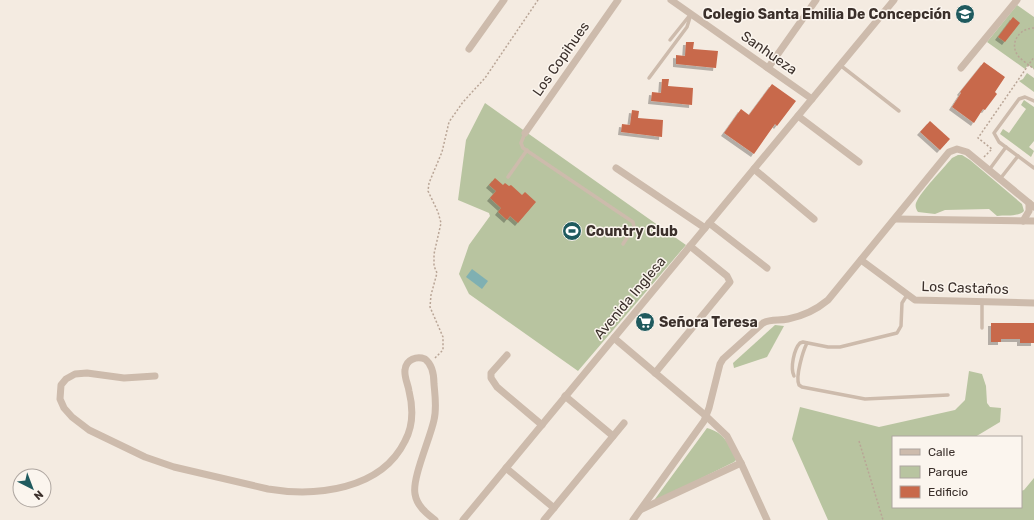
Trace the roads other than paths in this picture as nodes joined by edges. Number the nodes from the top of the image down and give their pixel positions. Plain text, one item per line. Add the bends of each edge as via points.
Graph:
1 (504, 0) edge
2 (618, 0) edge
3 (671, 0) edge
4 (816, 0) edge
5 (894, 0) edge
6 (1017, 0) edge
7 (691, 14) junction
8 (670, 40) dead end
9 (469, 49) dead end
10 (840, 65) junction
11 (768, 68) junction
12 (961, 68) dead end
13 (649, 78) dead end
14 (812, 99) junction
15 (1034, 101) edge
16 (899, 111) dead end
17 (798, 116) junction
18 (525, 133) joint
19 (1006, 147) junction
20 (526, 150) junction
21 (1018, 156) junction
22 (859, 162) dead end
23 (616, 168) dead end
24 (1034, 168) edge
25 (754, 169) junction
26 (989, 170) junction
27 (508, 178) dead end
28 (1000, 179) junction
29 (1031, 205) edge
30 (895, 219) junction
31 (814, 220) dead end
32 (1023, 221) junction
33 (1034, 221) edge
34 (707, 226) junction
35 (623, 244) dead end
36 (690, 246) junction
37 (861, 260) junction
38 (767, 268) dead end
39 (907, 295) junction
40 (982, 302) junction
41 (1034, 303) edge
42 (982, 328) dead end
43 (614, 338) junction
44 (807, 343) junction
45 (507, 355) dead end
46 (655, 373) junction
47 (155, 376) dead end
48 (794, 376) dead end
49 (948, 395) dead end
50 (565, 396) junction
51 (706, 416) junction
52 (624, 423) dead end
53 (542, 425) junction
54 (613, 436) junction
55 (741, 463) junction
56 (506, 468) junction
57 (554, 508) junction
58 (640, 510) junction
59 (435, 520) edge
60 (463, 520) edge
61 (544, 520) edge
62 (633, 520) edge
63 (766, 520) edge

1 - 9 street
2 - 18 street, Los Copihues
3 - 7 street, Sanhueza
4 - 11 street
5 - 10 street, Avenida Inglesa
6 - 12 street
7 - 8 lane
7 - 11 street, Sanhueza
7 - 13 lane via 687,27
10 - 14 street, Avenida Inglesa
10 - 16 lane
11 - 14 street, Sanhueza
14 - 17 street, Avenida Inglesa
15 - 19 lane via 1025,97 1019,99 995,131 997,140
17 - 22 street
17 - 25 street, Avenida Inglesa
18 - 20 lane via 521,143
19 - 21 lane
19 - 26 lane
20 - 27 lane
20 - 35 lane via 634,222 634,227
21 - 24 lane
21 - 28 lane
23 - 34 street
25 - 31 street
25 - 34 street, Avenida Inglesa
26 - 28 street
26 - 30 street via 967,152 954,149
28 - 29 street
29 - 32 street
30 - 32 street
30 - 37 street
32 - 33 street
34 - 36 street, Avenida Inglesa
34 - 38 street
36 - 43 street, Avenida Inglesa
36 - 46 street via 727,276 730,282
37 - 39 street, Los Castaños
37 - 51 street via 823,304 797,317 763,323 726,356 720,364
39 - 40 street, Los Castaños via 918,300
39 - 44 lane via 902,303 900,328 894,334 840,347
40 - 41 street, Los Castaños
40 - 42 lane
43 - 46 street
43 - 50 street, Avenida Inglesa
44 - 48 lane via 798,344 792,369
44 - 49 lane via 798,379 802,387 865,399
45 - 53 street via 492,373 492,380
46 - 51 street
47 - 59 street via 124,378 88,373 74,374 63,382 60,399 72,417 89,430 160,463 268,489 306,492 333,489 363,480 392,460 405,442 411,424 411,403 405,367 410,360 425,359 430,364 434,376 435,412 414,490 419,506
50 - 53 street, Avenida Inglesa
50 - 54 street
51 - 55 street via 727,436
51 - 58 street via 698,431
52 - 54 street
53 - 56 street, Avenida Inglesa
54 - 57 street
55 - 58 street
55 - 63 street
56 - 57 street
56 - 60 street, Avenida Inglesa
57 - 61 street
58 - 62 street

